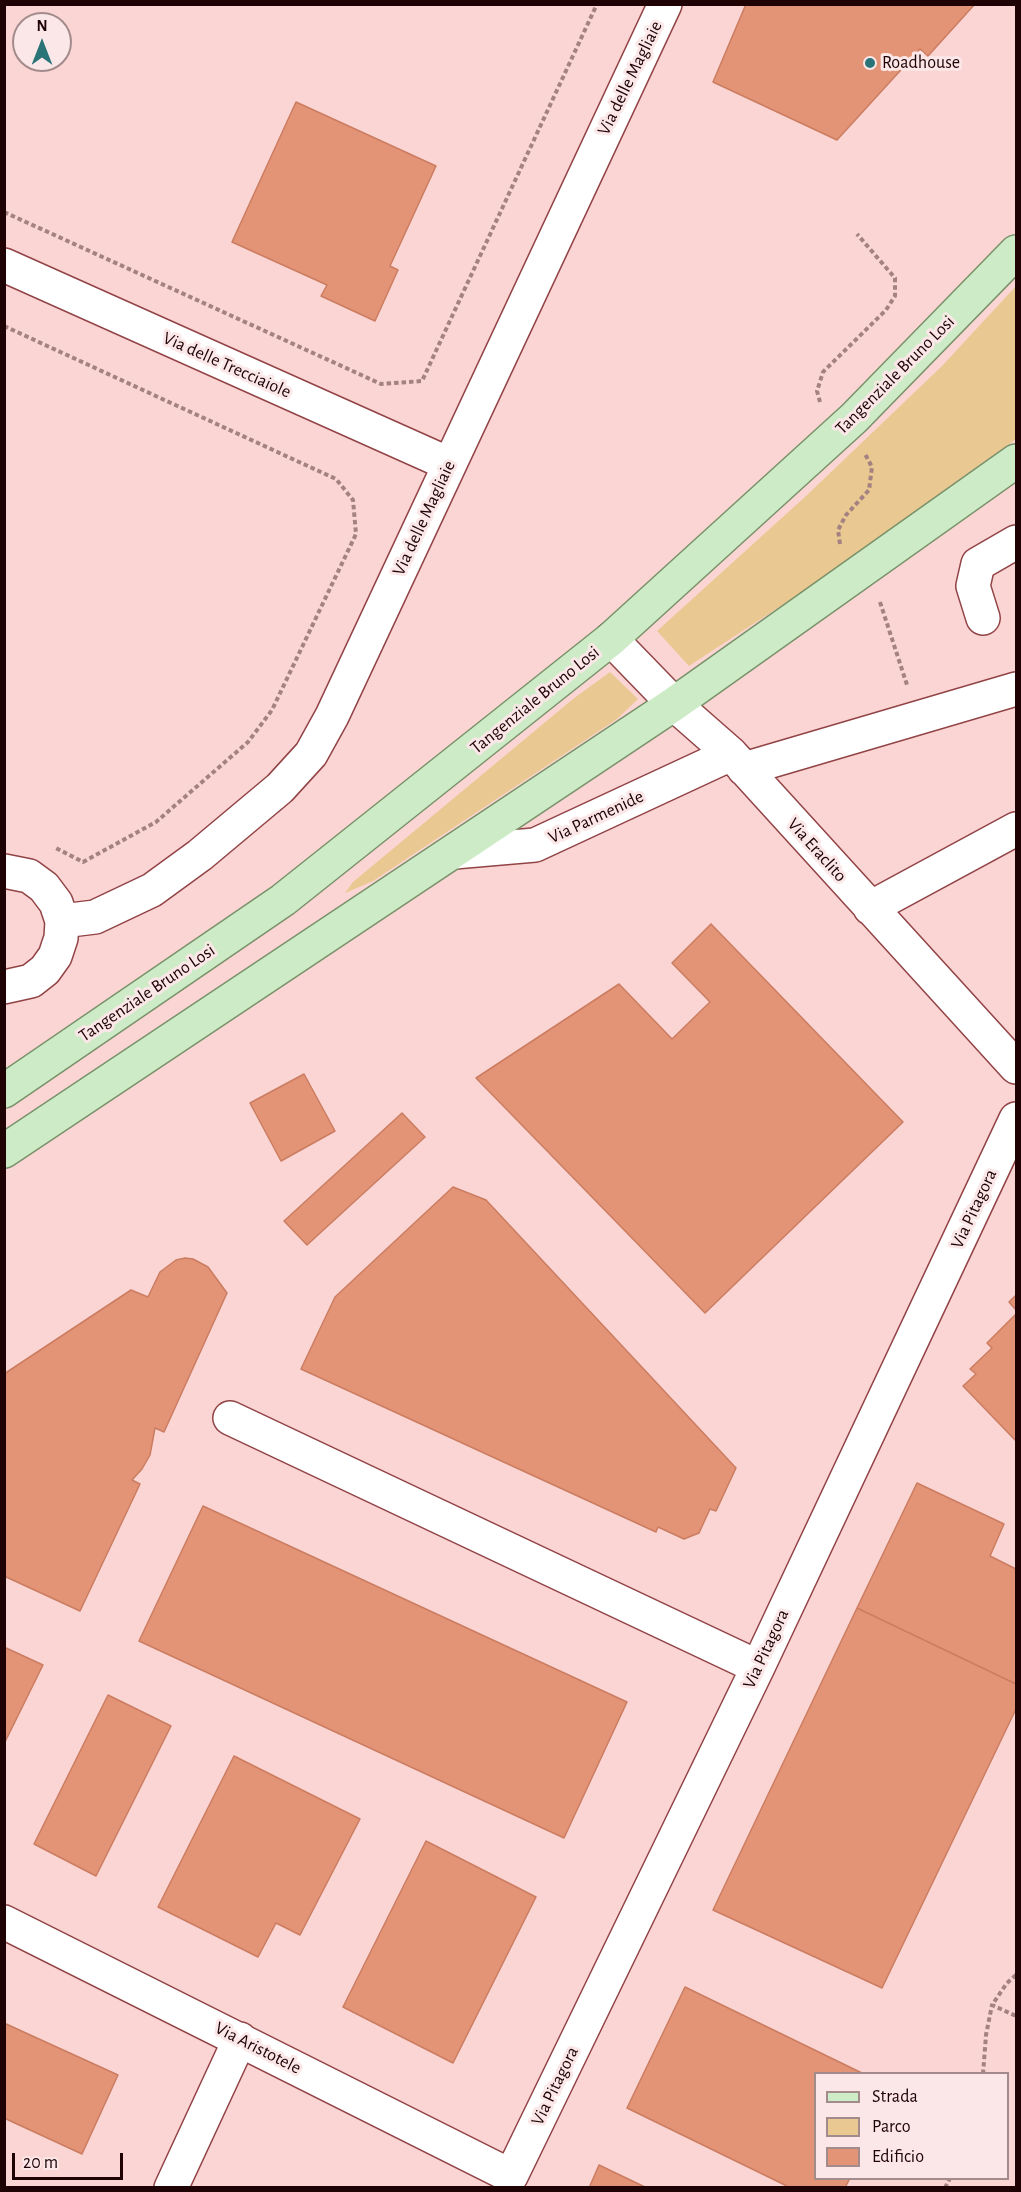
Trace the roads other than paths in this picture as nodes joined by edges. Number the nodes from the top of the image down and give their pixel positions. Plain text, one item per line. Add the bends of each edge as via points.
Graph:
1 (665, 4) edge
2 (1017, 252) edge
3 (4, 266) edge
4 (1017, 461) edge
5 (449, 464) junction
6 (1017, 542) edge
7 (983, 618) dead end
8 (611, 639) junction
9 (1017, 689) edge
10 (674, 704) junction
11 (737, 762) junction
12 (1017, 829) edge
13 (454, 852) junction
14 (4, 871) edge
15 (870, 908) junction
16 (62, 921) junction
17 (4, 987) edge
18 (1017, 1067) edge
19 (4, 1091) edge
20 (1017, 1119) edge
21 (4, 1151) edge
22 (230, 1418) dead end
23 (758, 1667) junction
24 (4, 1922) edge
25 (240, 2039) junction
26 (511, 2176) joint
27 (171, 2187) edge

1 - 5 street, Via delle Magliaie
2 - 8 main road, Tangenziale Bruno Losi via 842,429
3 - 5 street, Via delle Trecciaiole
4 - 10 main road
5 - 16 street, Via delle Magliaie via 311,754 280,788 152,890 95,917
6 - 7 street via 978,564 973,586
8 - 10 street, Via Eraclito
8 - 19 main road, Tangenziale Bruno Losi via 284,900
9 - 11 street, Via Parmenide via 918,718
10 - 11 street, Via Eraclito
10 - 13 main road
11 - 13 street, Via Parmenide via 535,845
11 - 15 street, Via Eraclito
12 - 15 street
13 - 21 main road
14 - 16 street via 29,876 45,887
15 - 18 street, Via Eraclito
16 - 17 street via 61,939 45,970 30,981
20 - 23 street, Via Pitagora
22 - 23 street
23 - 26 street, Via Pitagora
24 - 25 street, Via Aristotele
25 - 26 street, Via Aristotele
25 - 27 street

